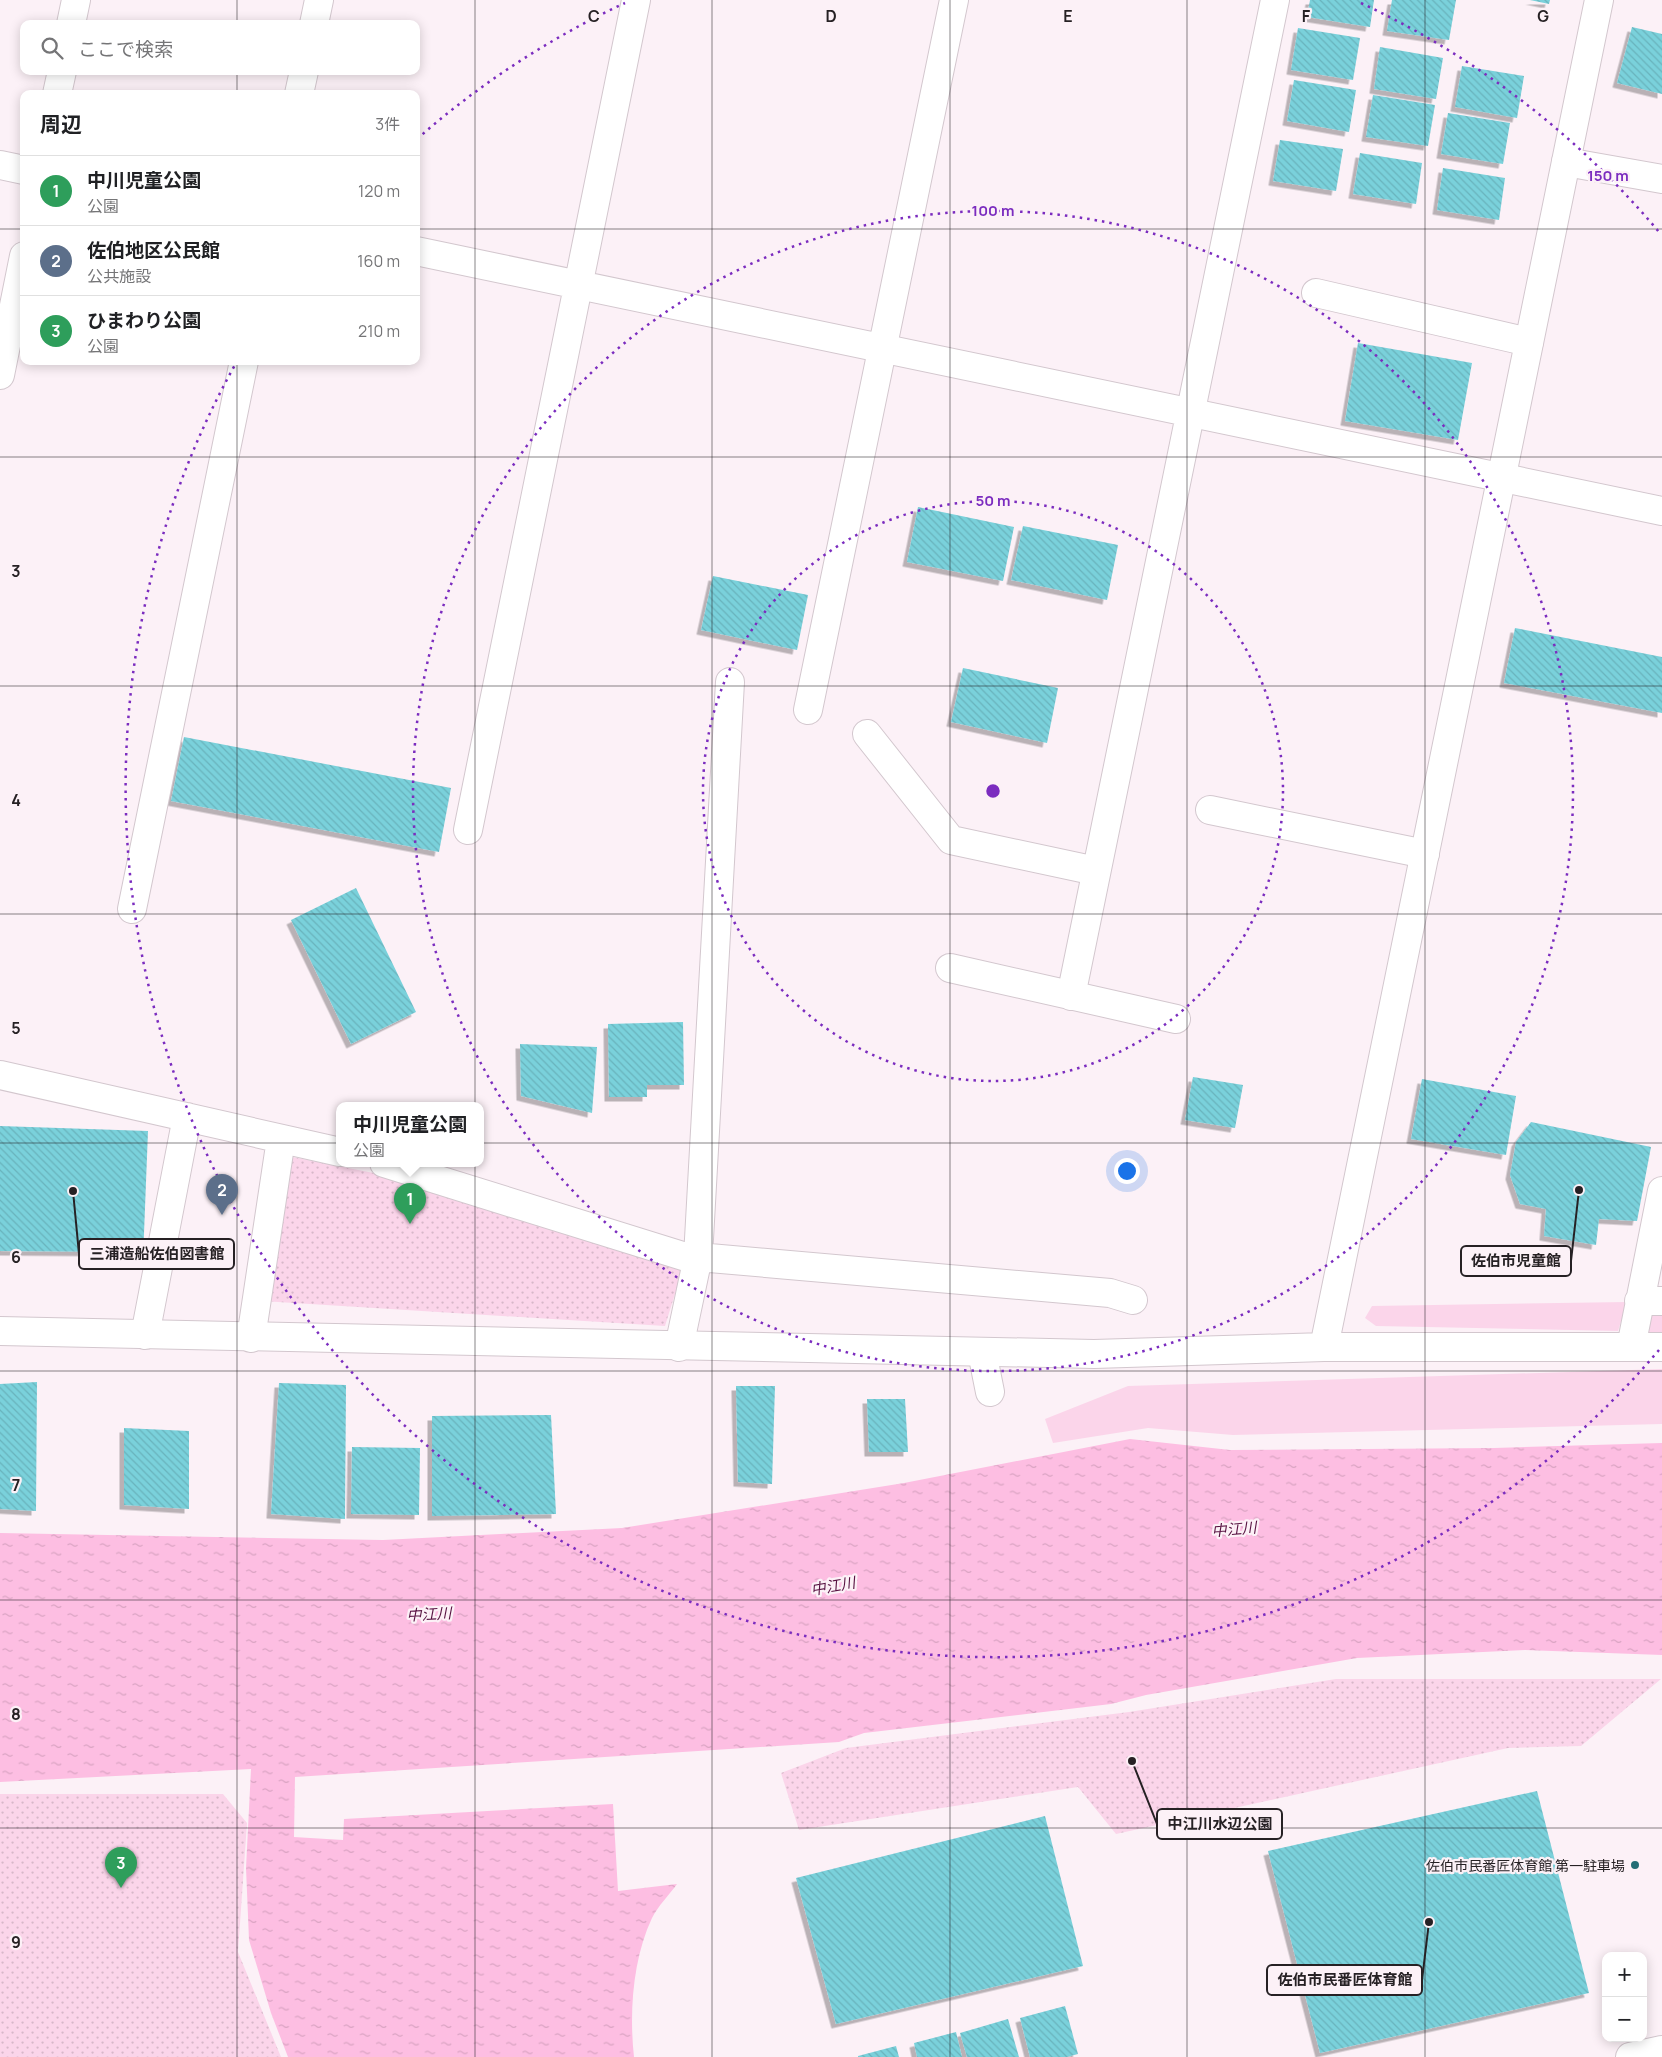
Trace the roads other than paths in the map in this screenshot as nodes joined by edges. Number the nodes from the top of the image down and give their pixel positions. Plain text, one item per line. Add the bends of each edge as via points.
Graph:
1 (76, 0) edge
2 (319, 0) edge
3 (636, 0) edge
4 (954, 0) edge
5 (1275, 0) edge
6 (1599, 0) edge
7 (73, 20) edge
8 (315, 20) edge
9 (61, 75) edge
10 (303, 75) edge
11 (58, 90) edge
12 (300, 90) edge
13 (1566, 162) junction
14 (0, 166) edge
15 (20, 169) edge
16 (1662, 179) edge
17 (420, 253) edge
18 (20, 276) edge
19 (577, 285) junction
20 (1316, 293) dead end
21 (1530, 342) junction
22 (882, 349) junction
23 (243, 365) edge
24 (0, 376) edge
25 (1190, 413) junction
26 (1502, 477) junction
27 (1662, 511) edge
28 (730, 682) dead end
29 (808, 710) dead end
30 (867, 734) dead end
31 (1210, 810) dead end
32 (468, 830) dead end
33 (1425, 854) junction
34 (1096, 871) junction
35 (132, 908) dead end
36 (950, 968) dead end
37 (1071, 996) junction
38 (1176, 1018) dead end
39 (0, 1075) edge
40 (187, 1118) junction
41 (281, 1139) junction
42 (336, 1151) edge
43 (397, 1167) edge
44 (1662, 1191) edge
45 (698, 1257) junction
46 (1133, 1300) dead end
47 (1651, 1301) edge
48 (0, 1332) edge
49 (144, 1335) junction
50 (251, 1338) junction
51 (679, 1347) junction
52 (1324, 1347) junction
53 (1631, 1347) junction
54 (1662, 1347) edge
55 (982, 1352) junction
56 (990, 1392) dead end
57 (1662, 2050) edge
58 (1630, 2057) edge

1 - 7 street
2 - 8 street
3 - 19 street
4 - 22 street
5 - 25 street
6 - 13 street
9 - 11 street
10 - 12 street
13 - 16 street
13 - 21 street
14 - 15 street
17 - 19 street
18 - 24 street
19 - 22 street
19 - 32 street
20 - 21 street
21 - 26 street
22 - 25 street
22 - 29 street
23 - 35 street
25 - 26 street
25 - 34 street
26 - 27 street
26 - 33 street
28 - 45 street
30 - 34 street via 950,840
31 - 33 street
33 - 52 street
34 - 37 street
36 - 37 street
37 - 38 street
39 - 40 street
40 - 41 street
40 - 49 street
41 - 42 street
41 - 50 street
43 - 45 street via 686,1257
44 - 47 street
45 - 46 street via 1110,1293
45 - 51 street
47 - 53 street
48 - 49 street
49 - 50 street
50 - 51 street
51 - 55 street
52 - 53 street
52 - 55 street via 1094,1354
53 - 54 street
55 - 56 street
57 - 58 street

